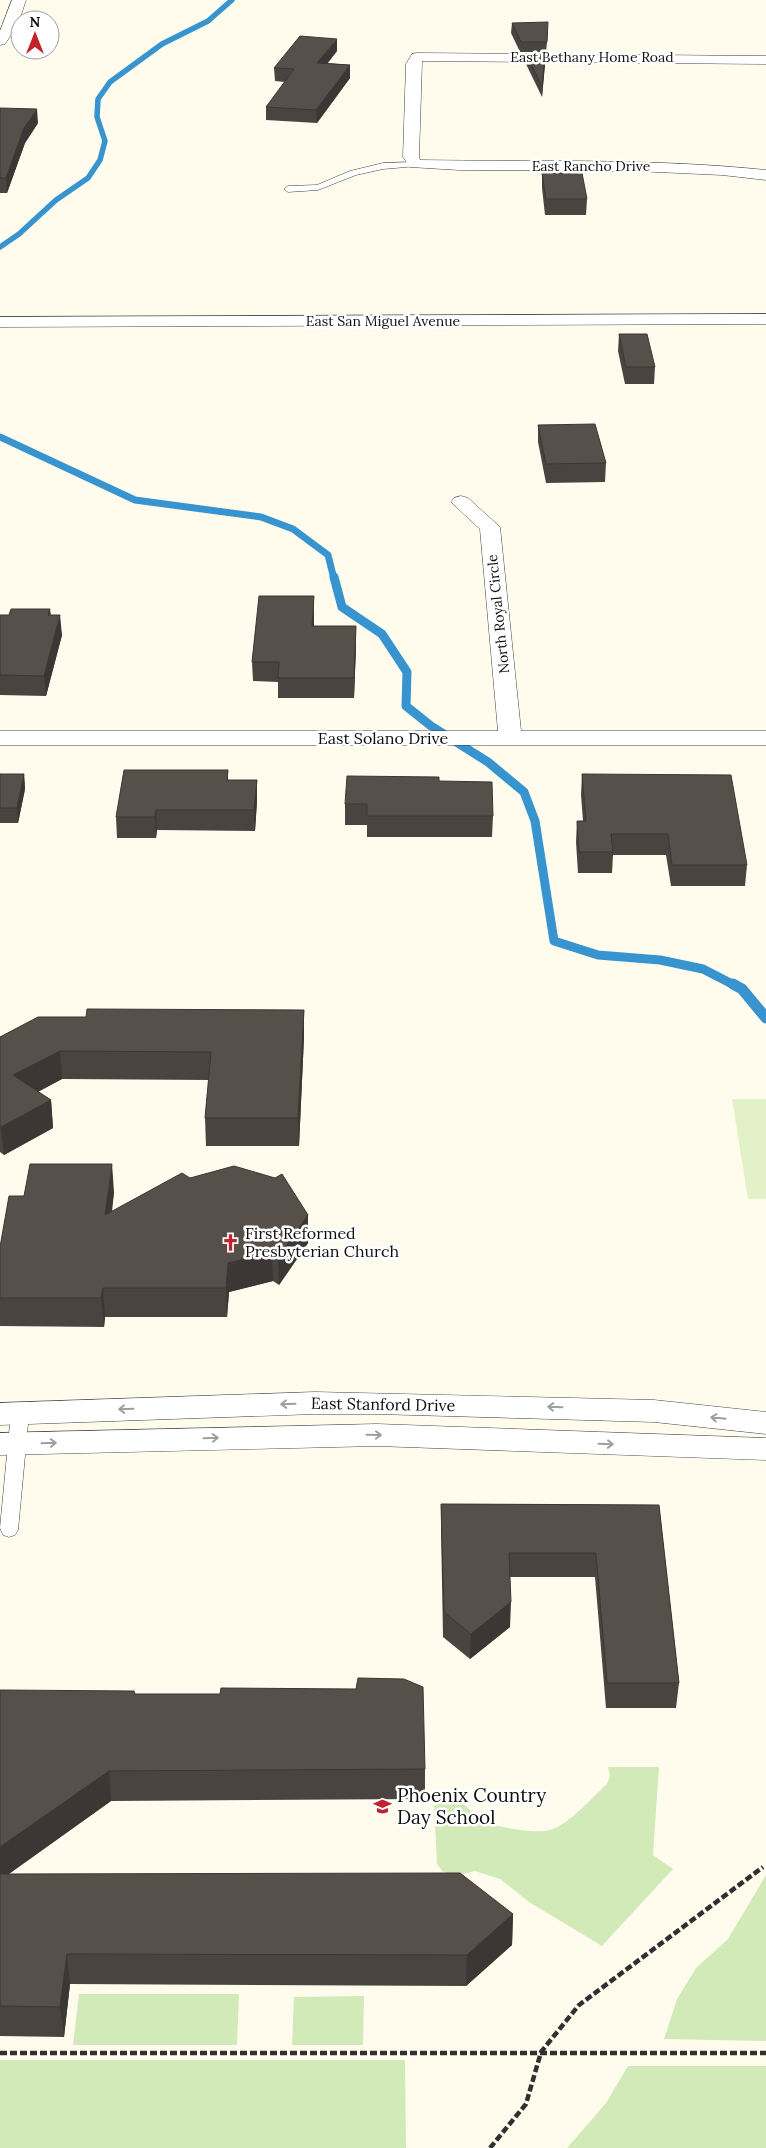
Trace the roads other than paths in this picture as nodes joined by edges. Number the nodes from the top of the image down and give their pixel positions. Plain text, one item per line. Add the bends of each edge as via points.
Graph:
1 (17, 6) edge
2 (0, 11) edge
3 (0, 41) edge
4 (766, 60) edge
5 (415, 164) junction
6 (766, 175) edge
7 (288, 189) dead end
8 (766, 319) edge
9 (0, 322) edge
10 (461, 502) dead end
11 (0, 738) edge
12 (510, 738) junction
13 (766, 738) edge
14 (10, 1413) edge
15 (766, 1423) edge
16 (9, 1444) edge
17 (766, 1449) edge
18 (9, 1530) dead end

1 - 2 street
1 - 3 street
4 - 5 street, East Bethany Home Road via 417,57 413,64 411,157
5 - 6 street, East Rancho Drive via 665,166
5 - 7 lane via 383,166 353,173 318,187
8 - 9 street, East San Miguel Avenue
10 - 12 street, North Royal Circle via 490,528
11 - 12 street, East Solano Drive
12 - 13 street, East Solano Drive
15 -> 14 street, East Stanford Drive via 654,1411 377,1403
14 - 16 lane
16 -> 17 street, East Stanford Drive via 377,1435
16 - 18 lane

